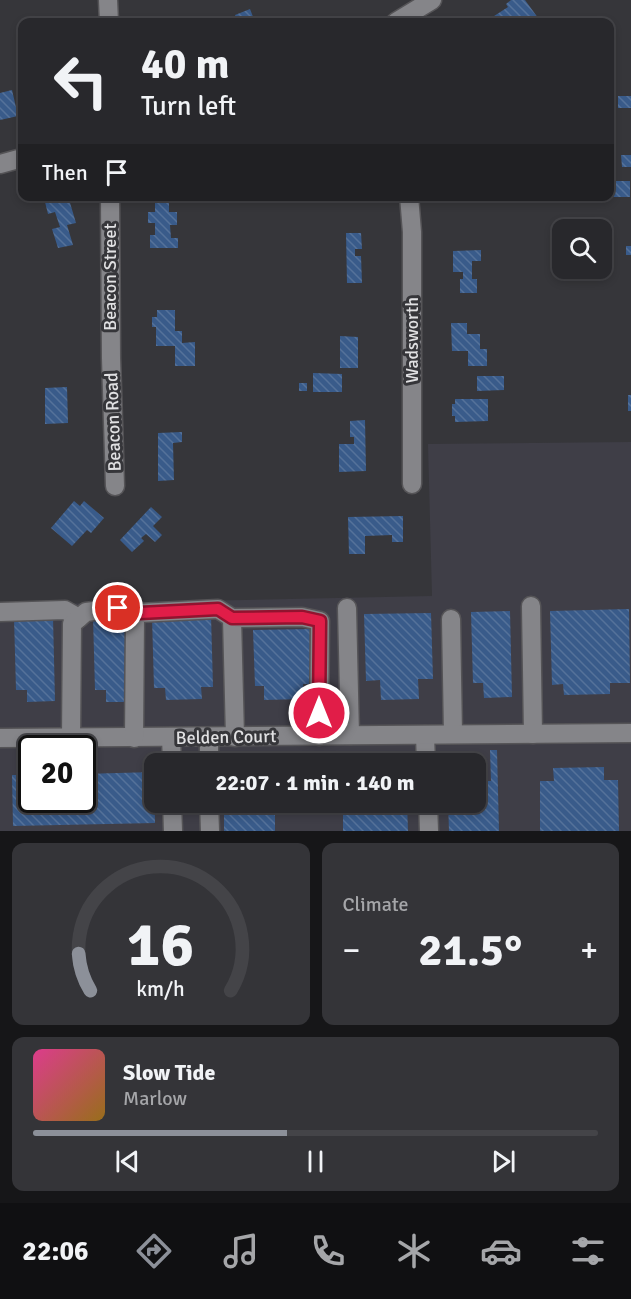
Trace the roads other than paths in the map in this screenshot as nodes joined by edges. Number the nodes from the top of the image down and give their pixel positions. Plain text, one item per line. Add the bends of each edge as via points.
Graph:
1 (108, 0) edge
2 (432, 0) edge
3 (109, 18) edge
4 (403, 18) edge
5 (18, 159) edge
6 (0, 164) edge
7 (110, 201) edge
8 (409, 201) edge
9 (111, 358) joint
10 (412, 484) dead end
11 (115, 486) dead end
12 (531, 606) dead end
13 (347, 608) dead end
14 (0, 612) edge
15 (140, 613) junction
16 (79, 618) junction
17 (232, 618) junction
18 (451, 619) dead end
19 (631, 733) edge
20 (453, 734) junction
21 (533, 734) junction
22 (72, 735) edge
23 (350, 735) junction
24 (425, 735) junction
25 (319, 736) junction
26 (171, 737) junction
27 (209, 737) junction
28 (234, 737) junction
29 (0, 738) edge
30 (18, 738) edge
31 (96, 738) edge
32 (134, 738) junction
33 (172, 753) edge
34 (209, 753) edge
35 (426, 753) edge
36 (172, 813) edge
37 (209, 813) edge
38 (428, 813) edge
39 (173, 831) edge
40 (210, 831) edge
41 (429, 831) edge

1 - 3 street
2 - 4 street
5 - 6 street
7 - 9 street, Beacon Street
8 - 10 street, Wadsworth
9 - 11 street, Beacon Road
12 - 21 street
13 - 23 street
14 - 16 street via 64,610
15 - 16 street via 118,608 86,612
15 - 17 street via 218,609
15 - 32 street via 135,618
16 - 22 street via 72,624
17 - 25 street via 302,617 320,621
17 - 28 street
18 - 20 street
19 - 21 street, Belden Court
20 - 21 street, Belden Court
20 - 24 street, Belden Court
23 - 24 street, Belden Court
23 - 25 street, Belden Court
24 - 35 street
25 - 28 street, Belden Court
26 - 27 street, Belden Court
26 - 32 street, Belden Court
26 - 33 street
27 - 28 street, Belden Court
27 - 34 street
29 - 30 street, Belden Court
31 - 32 street, Belden Court
36 - 39 street
37 - 40 street
38 - 41 street

